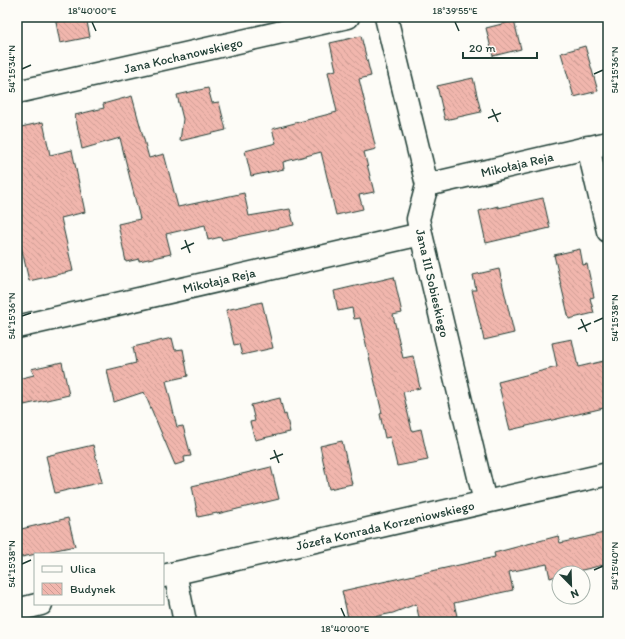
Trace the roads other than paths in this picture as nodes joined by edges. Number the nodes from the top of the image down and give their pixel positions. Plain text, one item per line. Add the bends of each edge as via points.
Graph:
1 (348, 17) edge
2 (386, 17) edge
3 (17, 92) edge
4 (598, 145) edge
5 (427, 185) junction
6 (608, 232) edge
7 (421, 234) junction
8 (17, 327) edge
9 (608, 474) edge
10 (485, 502) junction
11 (169, 575) edge
12 (37, 605) edge
13 (17, 610) edge
14 (186, 622) edge

1 - 3 street, Jana Kochanowskiego
2 - 5 street, Jana III Sobieskiego
4 - 5 street, Mikołaja Reja
4 - 6 street
5 - 7 street, Jana III Sobieskiego via 418,219
7 - 8 street, Mikołaja Reja
7 - 10 street, Jana III Sobieskiego
9 - 10 street, Józefa Konrada Korzeniowskiego
10 - 11 street, Józefa Konrada Korzeniowskiego
11 - 14 street
12 - 13 street

